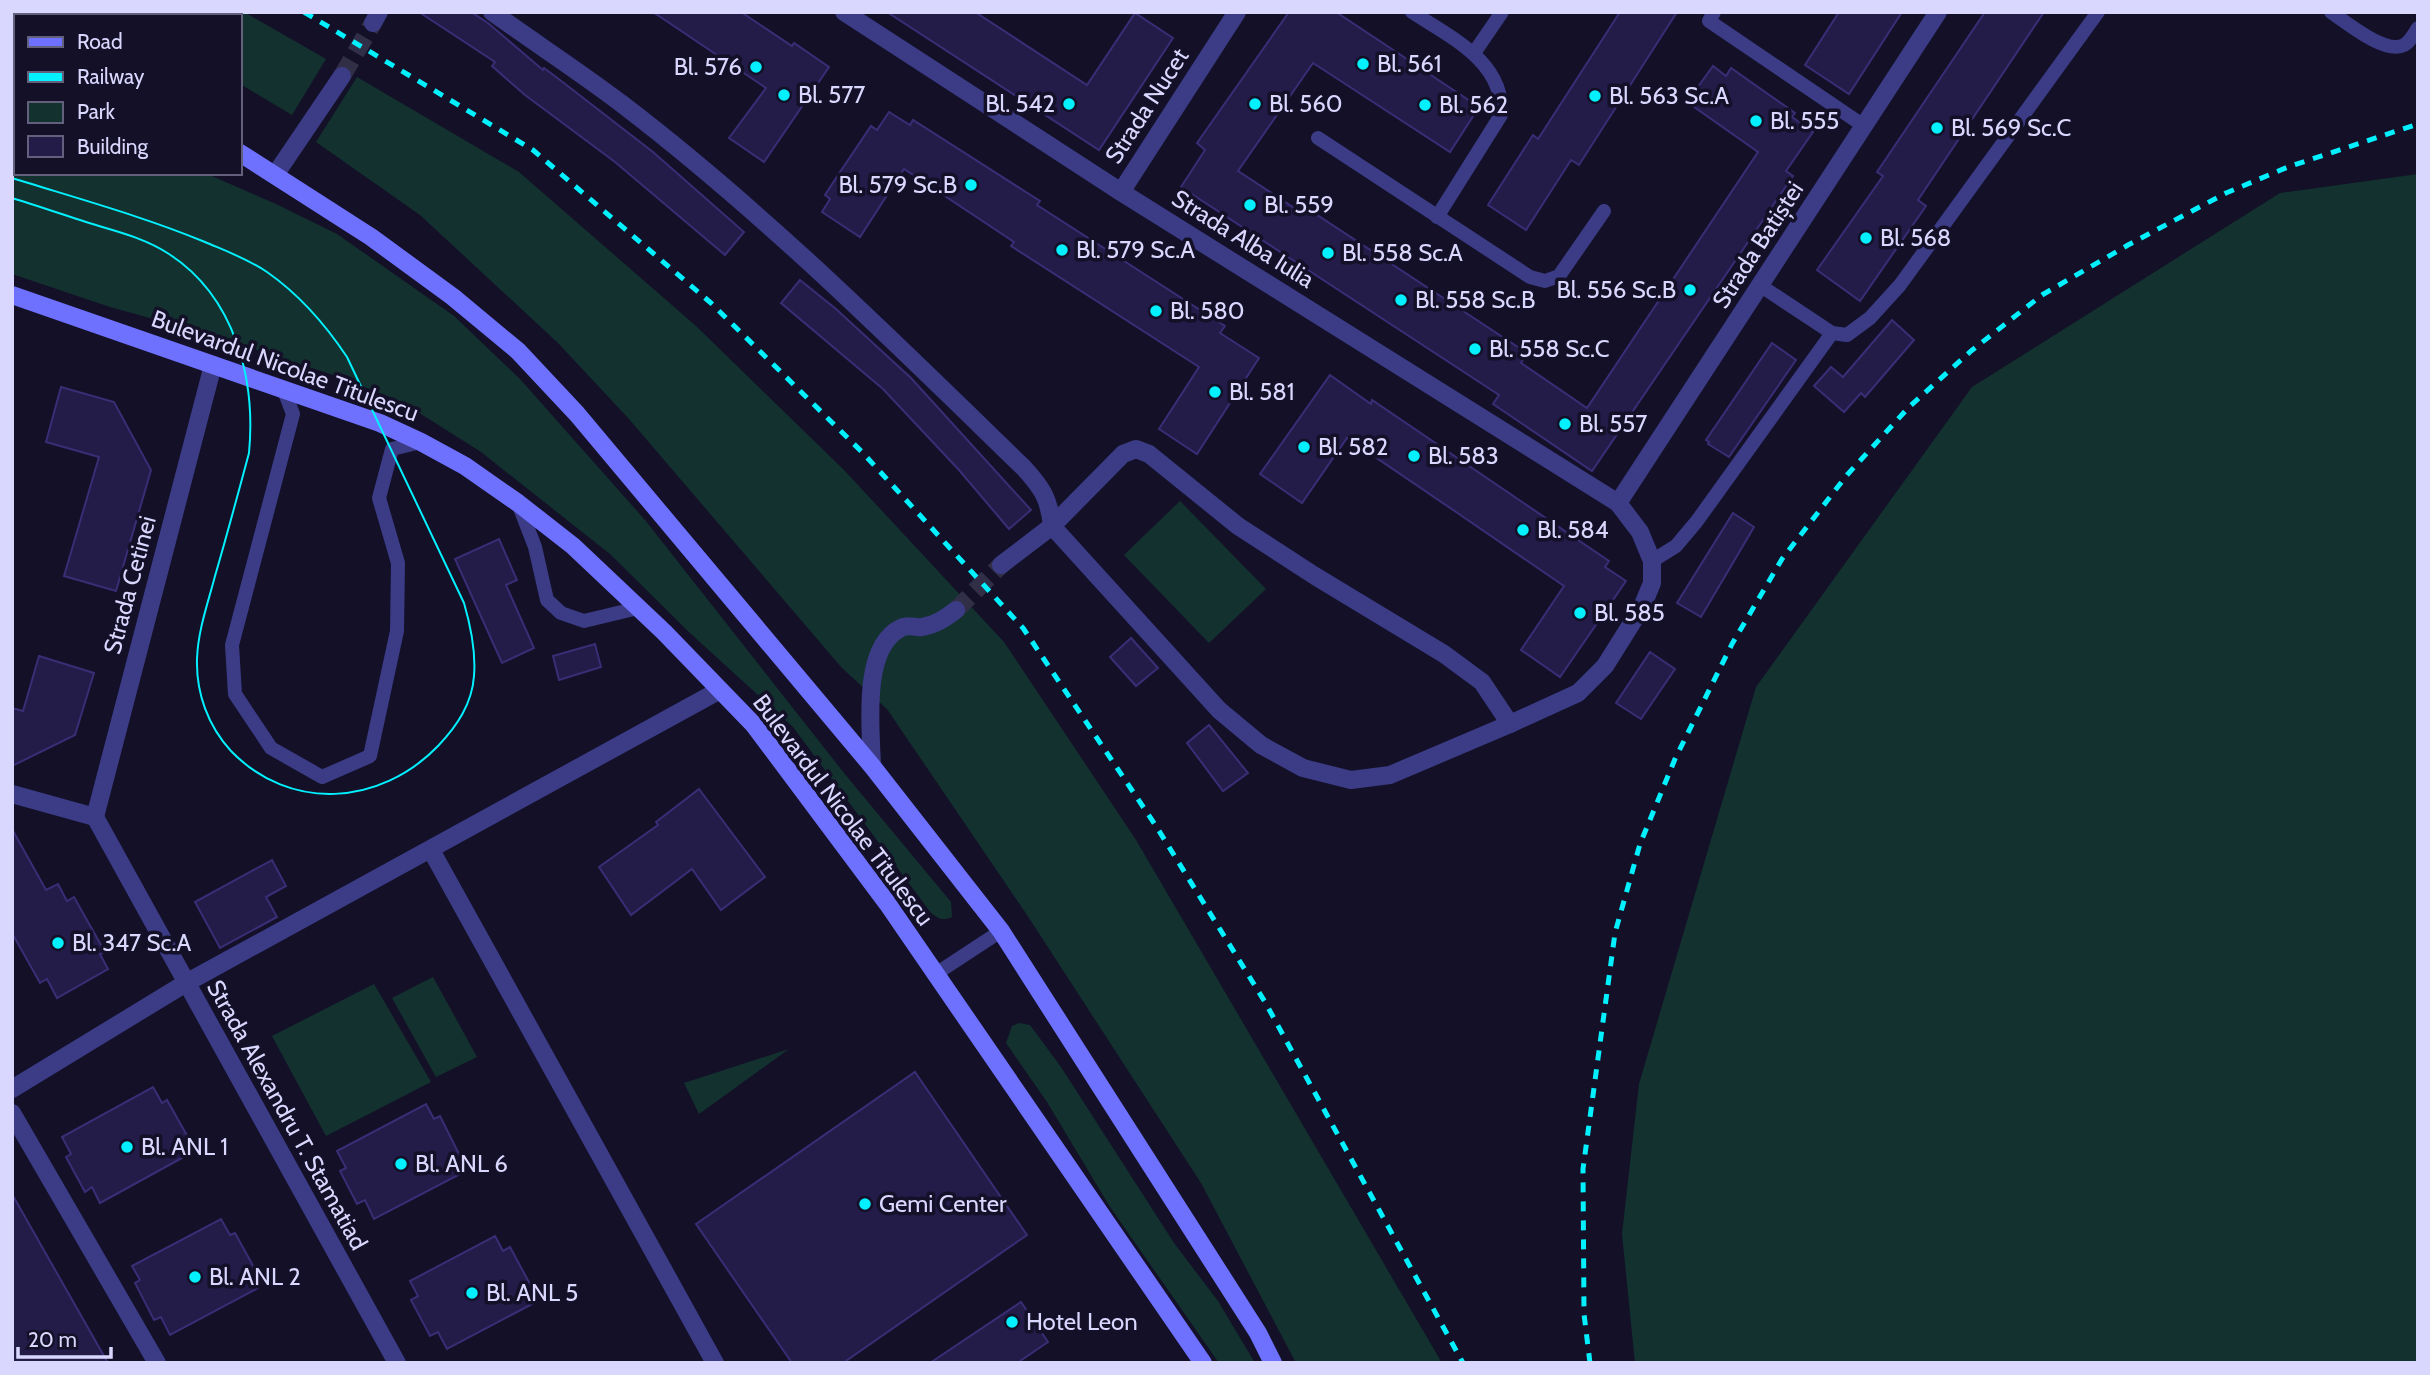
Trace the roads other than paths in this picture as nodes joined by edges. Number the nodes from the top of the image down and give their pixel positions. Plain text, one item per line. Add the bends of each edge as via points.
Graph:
1 (492, 12) edge
2 (844, 12) edge
3 (1237, 12) edge
4 (1412, 12) edge
5 (1502, 12) edge
6 (1714, 12) edge
7 (1938, 12) edge
8 (2098, 12) edge
9 (2331, 12) edge
10 (2418, 28) edge
11 (1474, 53) junction
12 (342, 76) tunnel mouth
13 (1864, 126) junction
14 (1318, 138) dead end
15 (242, 154) edge
16 (275, 175) junction
17 (1121, 192) junction
18 (1604, 211) dead end
19 (1437, 217) junction
20 (1761, 286) junction
21 (12, 295) edge
22 (1832, 332) junction
23 (214, 365) junction
24 (283, 388) junction
25 (421, 442) junction
26 (518, 503) junction
27 (1618, 503) junction
28 (1052, 526) junction
29 (1653, 561) junction
30 (1001, 565) tunnel mouth
31 (638, 608) junction
32 (956, 610) tunnel mouth
33 (720, 690) junction
34 (1510, 723) junction
35 (872, 766) junction
36 (12, 794) edge
37 (95, 817) junction
38 (431, 850) junction
39 (1001, 930) junction
40 (934, 975) junction
41 (187, 983) junction
42 (12, 1089) edge
43 (12, 1113) edge
44 (157, 1363) edge
45 (397, 1363) edge
46 (715, 1363) edge
47 (1203, 1363) edge
48 (1273, 1363) edge

1 - 28 street via 622,103 744,204 861,310 1043,489
2 - 17 street, Strada Alba Iulia
3 - 17 street, Strada Nucet
4 - 11 lane
5 - 11 lane
6 - 13 lane via 1709,21
7 - 13 street, Strada Batiștei
8 - 22 lane via 1900,285 1847,335
9 - 10 lane via 2380,44 2395,48 2407,44
11 - 19 lane via 1492,76 1502,100 1501,115
12 - 16 street
13 - 20 street, Strada Batiștei
14 - 19 lane
15 - 16 main road, Bulevardul Nicolae Titulescu
16 - 35 main road, Bulevardul Nicolae Titulescu via 381,244 518,351 577,414
17 - 27 street, Strada Alba Iulia
18 - 19 lane via 1559,275 1545,281 1530,277
20 - 22 lane
20 - 27 street, Strada Batiștei
21 - 23 main road, Bulevardul Nicolae Titulescu
22 - 29 lane via 1697,521 1676,546
23 - 24 main road, Bulevardul Nicolae Titulescu
23 - 37 street, Strada Cetinei
24 - 25 main road, Bulevardul Nicolae Titulescu
24 - 25 lane via 293,414 232,645 235,694 271,748 322,777 370,756 397,631 398,563 379,498 392,449
25 - 26 main road, Bulevardul Nicolae Titulescu
26 - 31 main road, Bulevardul Nicolae Titulescu
26 - 31 lane via 535,547 547,600 561,613 584,621
27 - 29 street, Strada Alba Iulia via 1640,531
28 - 30 street
28 - 34 street via 1219,710 1261,744 1303,768 1351,780 1390,775
28 - 34 street via 1123,454 1136,449 1149,454 1238,526 1482,682
29 - 34 street via 1652,583 1642,607 1605,666 1578,693
31 - 33 main road, Bulevardul Nicolae Titulescu
32 - 35 street via 939,623 897,630 877,657 871,684
33 - 38 street
33 - 40 main road, Bulevardul Nicolae Titulescu via 777,754
35 - 39 main road, Bulevardul Nicolae Titulescu
36 - 37 street
37 - 41 street, Strada Alexandru T. Stamatiad
38 - 41 street
38 - 46 street
39 - 40 lane
39 - 48 main road, Bulevardul Nicolae Titulescu
40 - 47 main road, Bulevardul Nicolae Titulescu
41 - 42 street
41 - 45 street, Strada Alexandru T. Stamatiad
43 - 44 street

